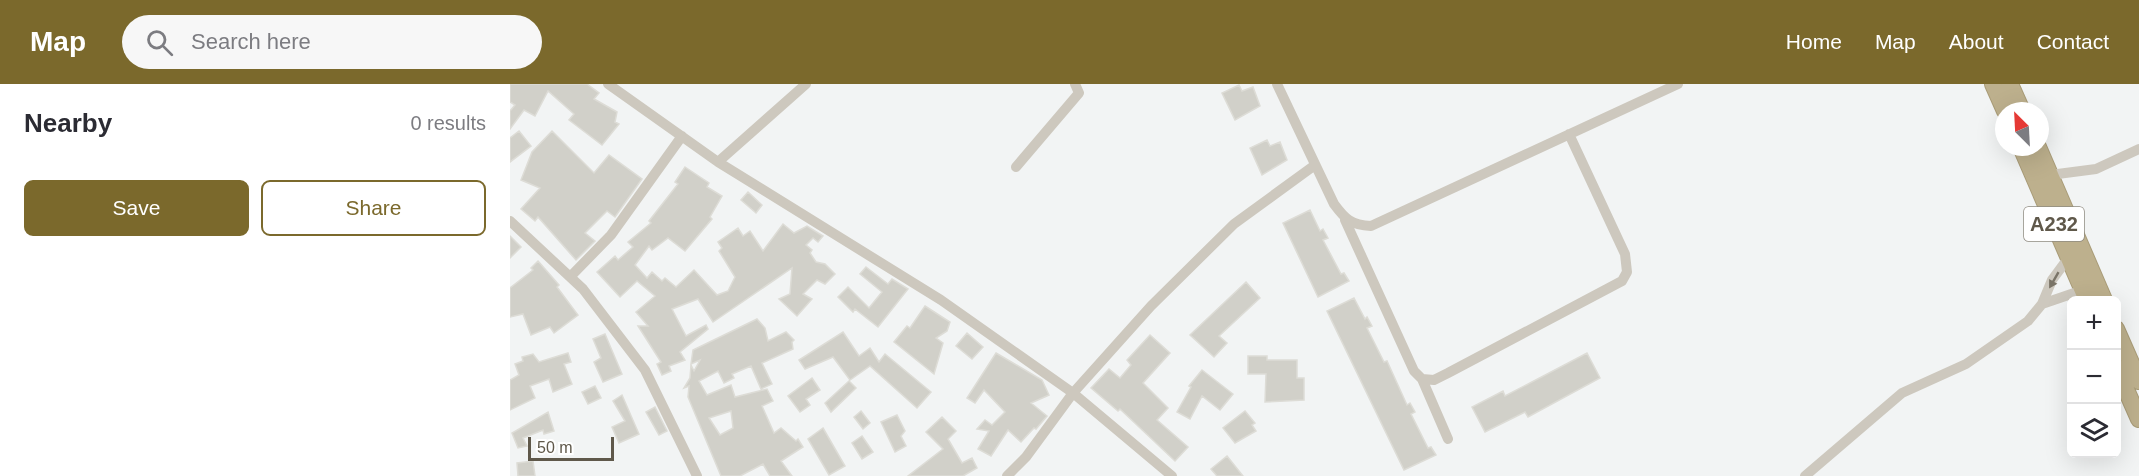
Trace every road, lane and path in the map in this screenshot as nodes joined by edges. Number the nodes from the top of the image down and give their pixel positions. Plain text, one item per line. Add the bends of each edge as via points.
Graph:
1 (608, 84) edge
2 (806, 84) edge
3 (1075, 84) edge
4 (1277, 84) edge
5 (1678, 84) edge
6 (1993, 84) edge
7 (2010, 84) edge
8 (2001, 102) edge
9 (2018, 102) edge
10 (1569, 134) junction
11 (682, 136) junction
12 (2139, 149) edge
13 (2025, 156) edge
14 (2042, 156) edge
15 (718, 162) junction
16 (1315, 165) junction
17 (1016, 167) dead end
18 (2050, 175) junction
19 (1345, 219) junction
20 (510, 221) edge
21 (2069, 257) junction
22 (570, 277) junction
23 (2085, 295) edge
24 (2102, 296) edge
25 (2042, 304) junction
26 (2121, 340) edge
27 (2121, 378) edge
28 (1422, 379) junction
29 (2139, 381) edge
30 (1073, 393) junction
31 (2139, 419) edge
32 (1449, 439) dead end
33 (697, 476) edge
34 (1006, 476) edge
35 (1172, 476) edge
36 (1805, 476) edge

1 - 11 street
2 - 15 street
3 - 17 street via 1079,93
4 - 16 street
5 - 10 street
6 - 8 highway
7 - 9 highway
10 - 19 street via 1371,226 1355,225
10 - 28 street via 1625,254 1627,272 1622,281 1448,374 1434,380
11 - 15 street
11 - 22 street via 611,235
12 - 18 street via 2096,169
13 - 21 highway, A232
14 - 18 highway, A232
15 - 30 street via 941,300
16 - 19 street
16 - 30 street via 1234,225 1151,306
18 - 24 highway, A232
19 - 28 street via 1414,371
20 - 22 street
21 - 23 highway, A232
21 -> 25 street via 2052,280
22 - 33 street via 584,289 645,370
23 - 25 street
25 - 36 street via 2028,321 1983,353 1902,393
26 - 29 highway
27 - 31 highway
28 - 32 street
30 - 34 street via 1026,457
30 - 35 street

